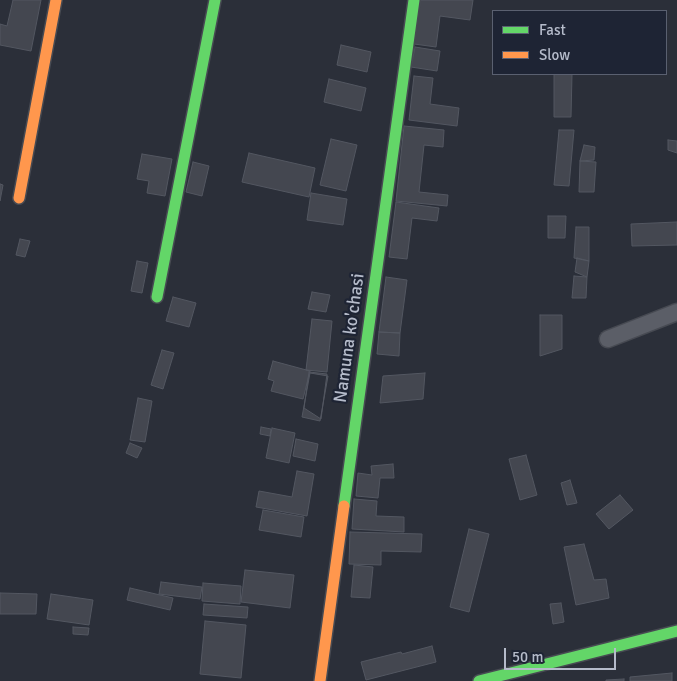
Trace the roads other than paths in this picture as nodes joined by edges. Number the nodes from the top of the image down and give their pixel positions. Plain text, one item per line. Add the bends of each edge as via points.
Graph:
1 (56, 0) edge
2 (215, 0) edge
3 (414, 0) edge
4 (19, 198) dead end
5 (157, 297) dead end
6 (677, 312) edge
7 (608, 339) dead end
8 (677, 631) edge
9 (320, 681) edge
10 (479, 681) edge

1 - 4 main road
2 - 5 main road
3 - 9 main road, Namuna ko'chasi
6 - 7 street
8 - 10 main road

